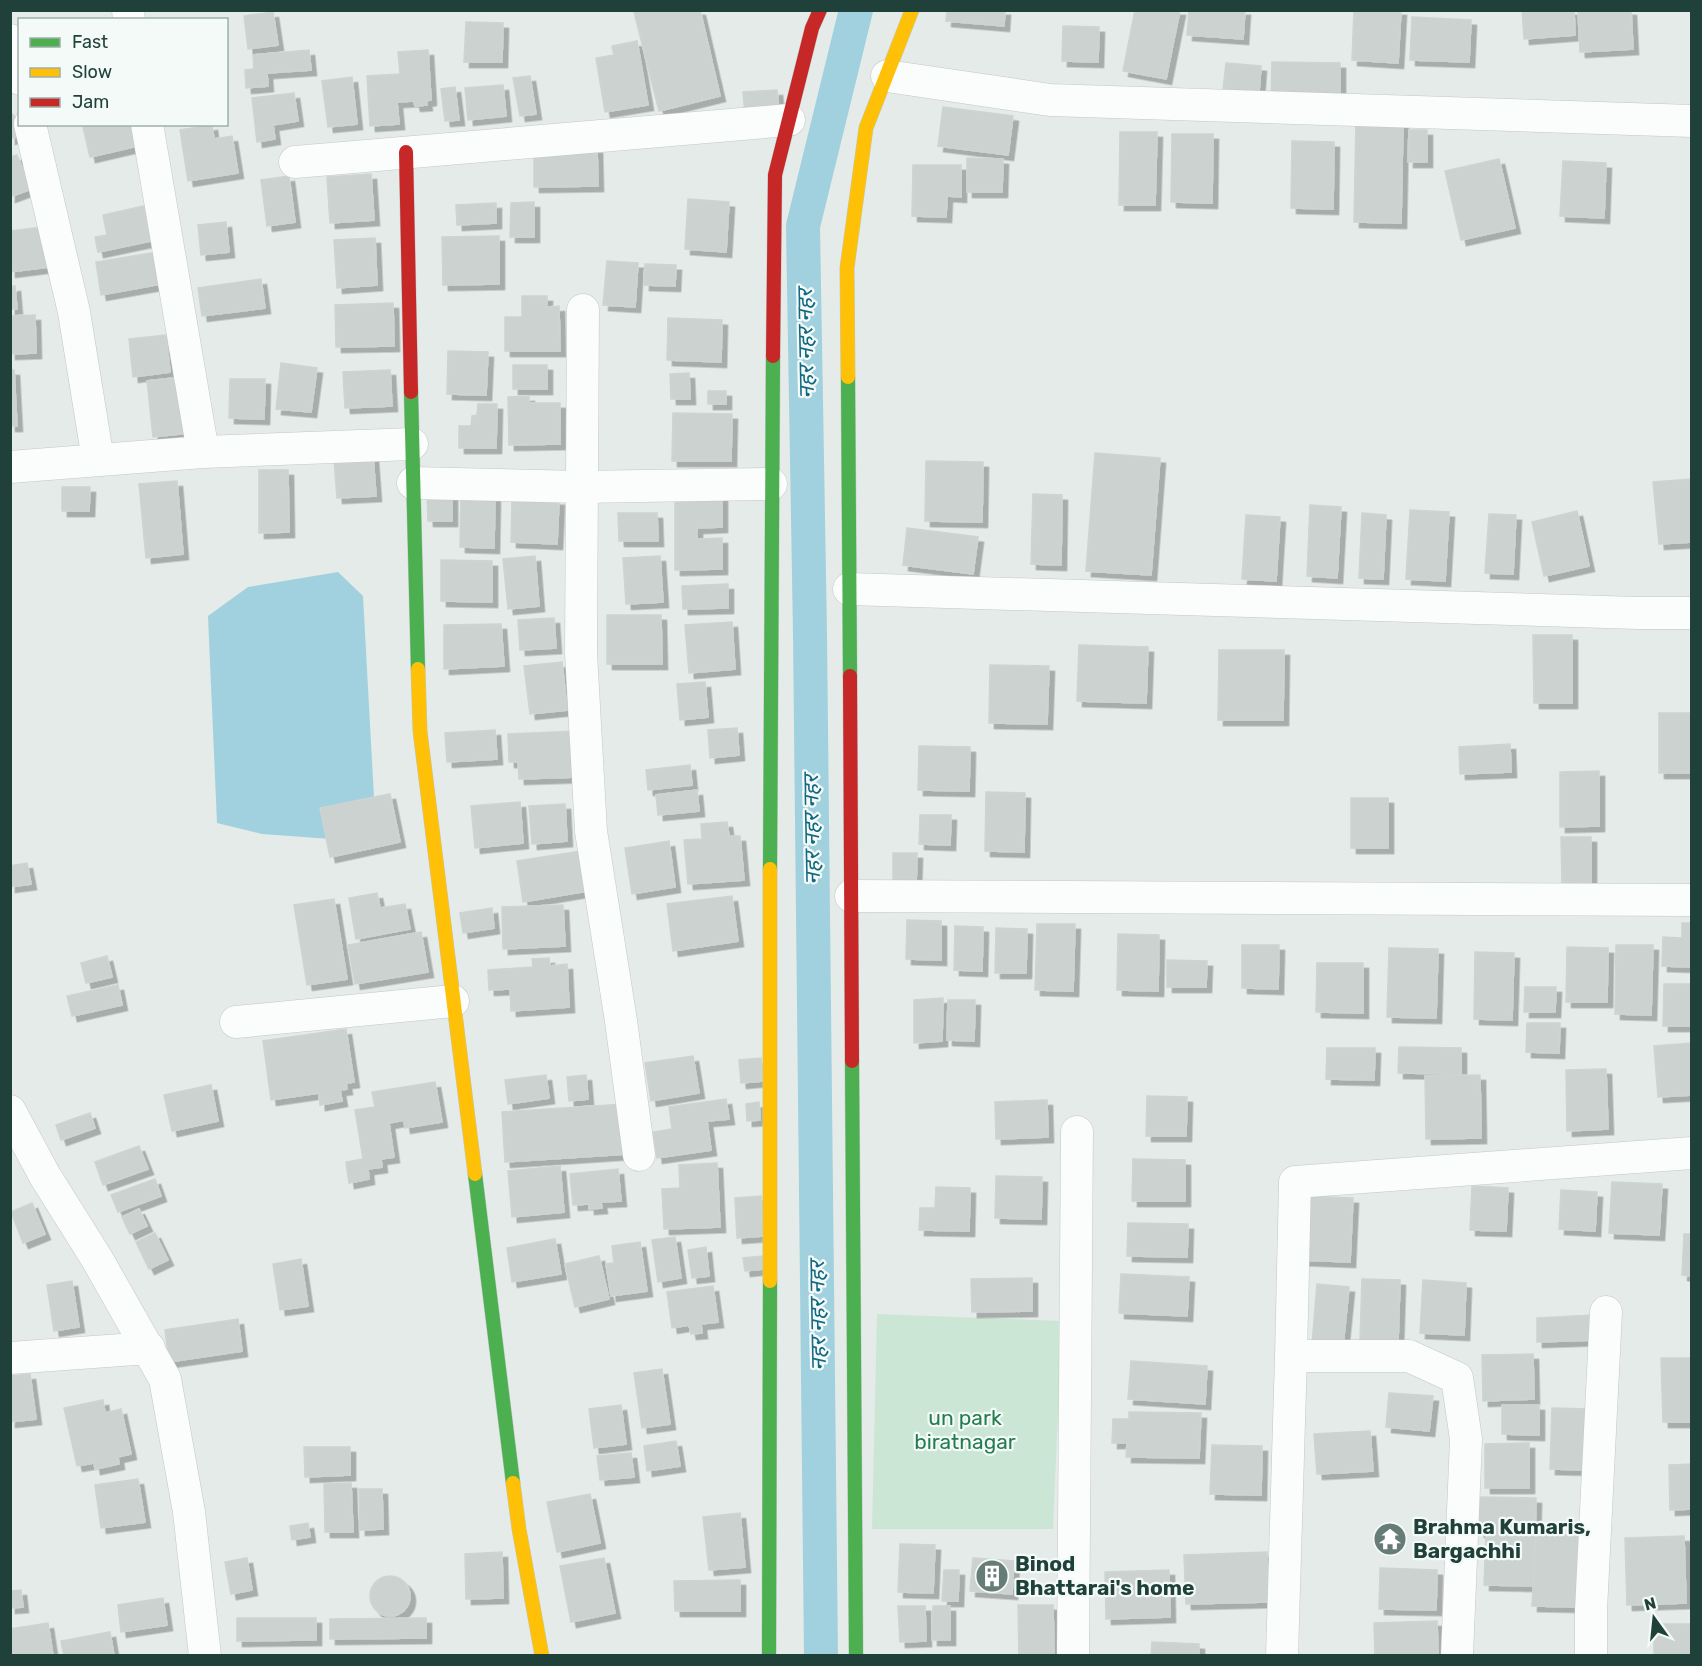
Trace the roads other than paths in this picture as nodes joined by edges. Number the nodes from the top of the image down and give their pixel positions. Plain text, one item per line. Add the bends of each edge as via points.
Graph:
1 (819, 10) edge
2 (912, 10) edge
3 (10, 40) edge
4 (18, 71) edge
5 (886, 76) junction
6 (789, 120) junction
7 (1692, 121) edge
8 (30, 126) edge
9 (147, 126) edge
10 (406, 152) junction
11 (295, 162) dead end
12 (583, 310) dead end
13 (412, 444) junction
14 (203, 452) junction
15 (98, 460) junction
16 (10, 467) edge
17 (413, 483) junction
18 (771, 484) junction
19 (581, 487) junction
20 (849, 589) junction
21 (1692, 613) edge
22 (851, 896) junction
23 (1692, 900) edge
24 (453, 1001) junction
25 (236, 1022) dead end
26 (10, 1111) edge
27 (1077, 1132) dead end
28 (1692, 1153) edge
29 (639, 1155) dead end
30 (1606, 1312) dead end
31 (149, 1348) junction
32 (1292, 1356) junction
33 (10, 1358) edge
34 (205, 1656) edge
35 (542, 1656) edge
36 (769, 1656) edge
37 (856, 1656) edge
38 (1073, 1656) edge
39 (1282, 1656) edge
40 (1457, 1656) edge
41 (1592, 1656) edge

1 - 6 street
2 - 5 street
3 - 4 street
5 - 7 street via 1050,100
5 - 20 street via 866,128 847,268
6 - 10 street
6 - 18 street via 775,175
8 - 15 street via 74,312
9 - 14 street
10 - 11 street
10 - 13 street
12 - 19 street
13 - 14 street
13 - 17 street
14 - 15 street
15 - 16 street
17 - 19 street
17 - 24 street via 420,731
18 - 19 street
18 - 36 street
19 - 29 street via 581,653 591,831
20 - 21 street
20 - 22 street
22 - 23 street
22 - 37 street
24 - 25 street
24 - 35 street via 519,1528
26 - 31 street
27 - 38 street
28 - 32 street via 1295,1182
30 - 41 street
31 - 33 street
31 - 34 street via 165,1379 175,1427
32 - 39 street
32 - 40 street via 1409,1356 1457,1378 1466,1440

